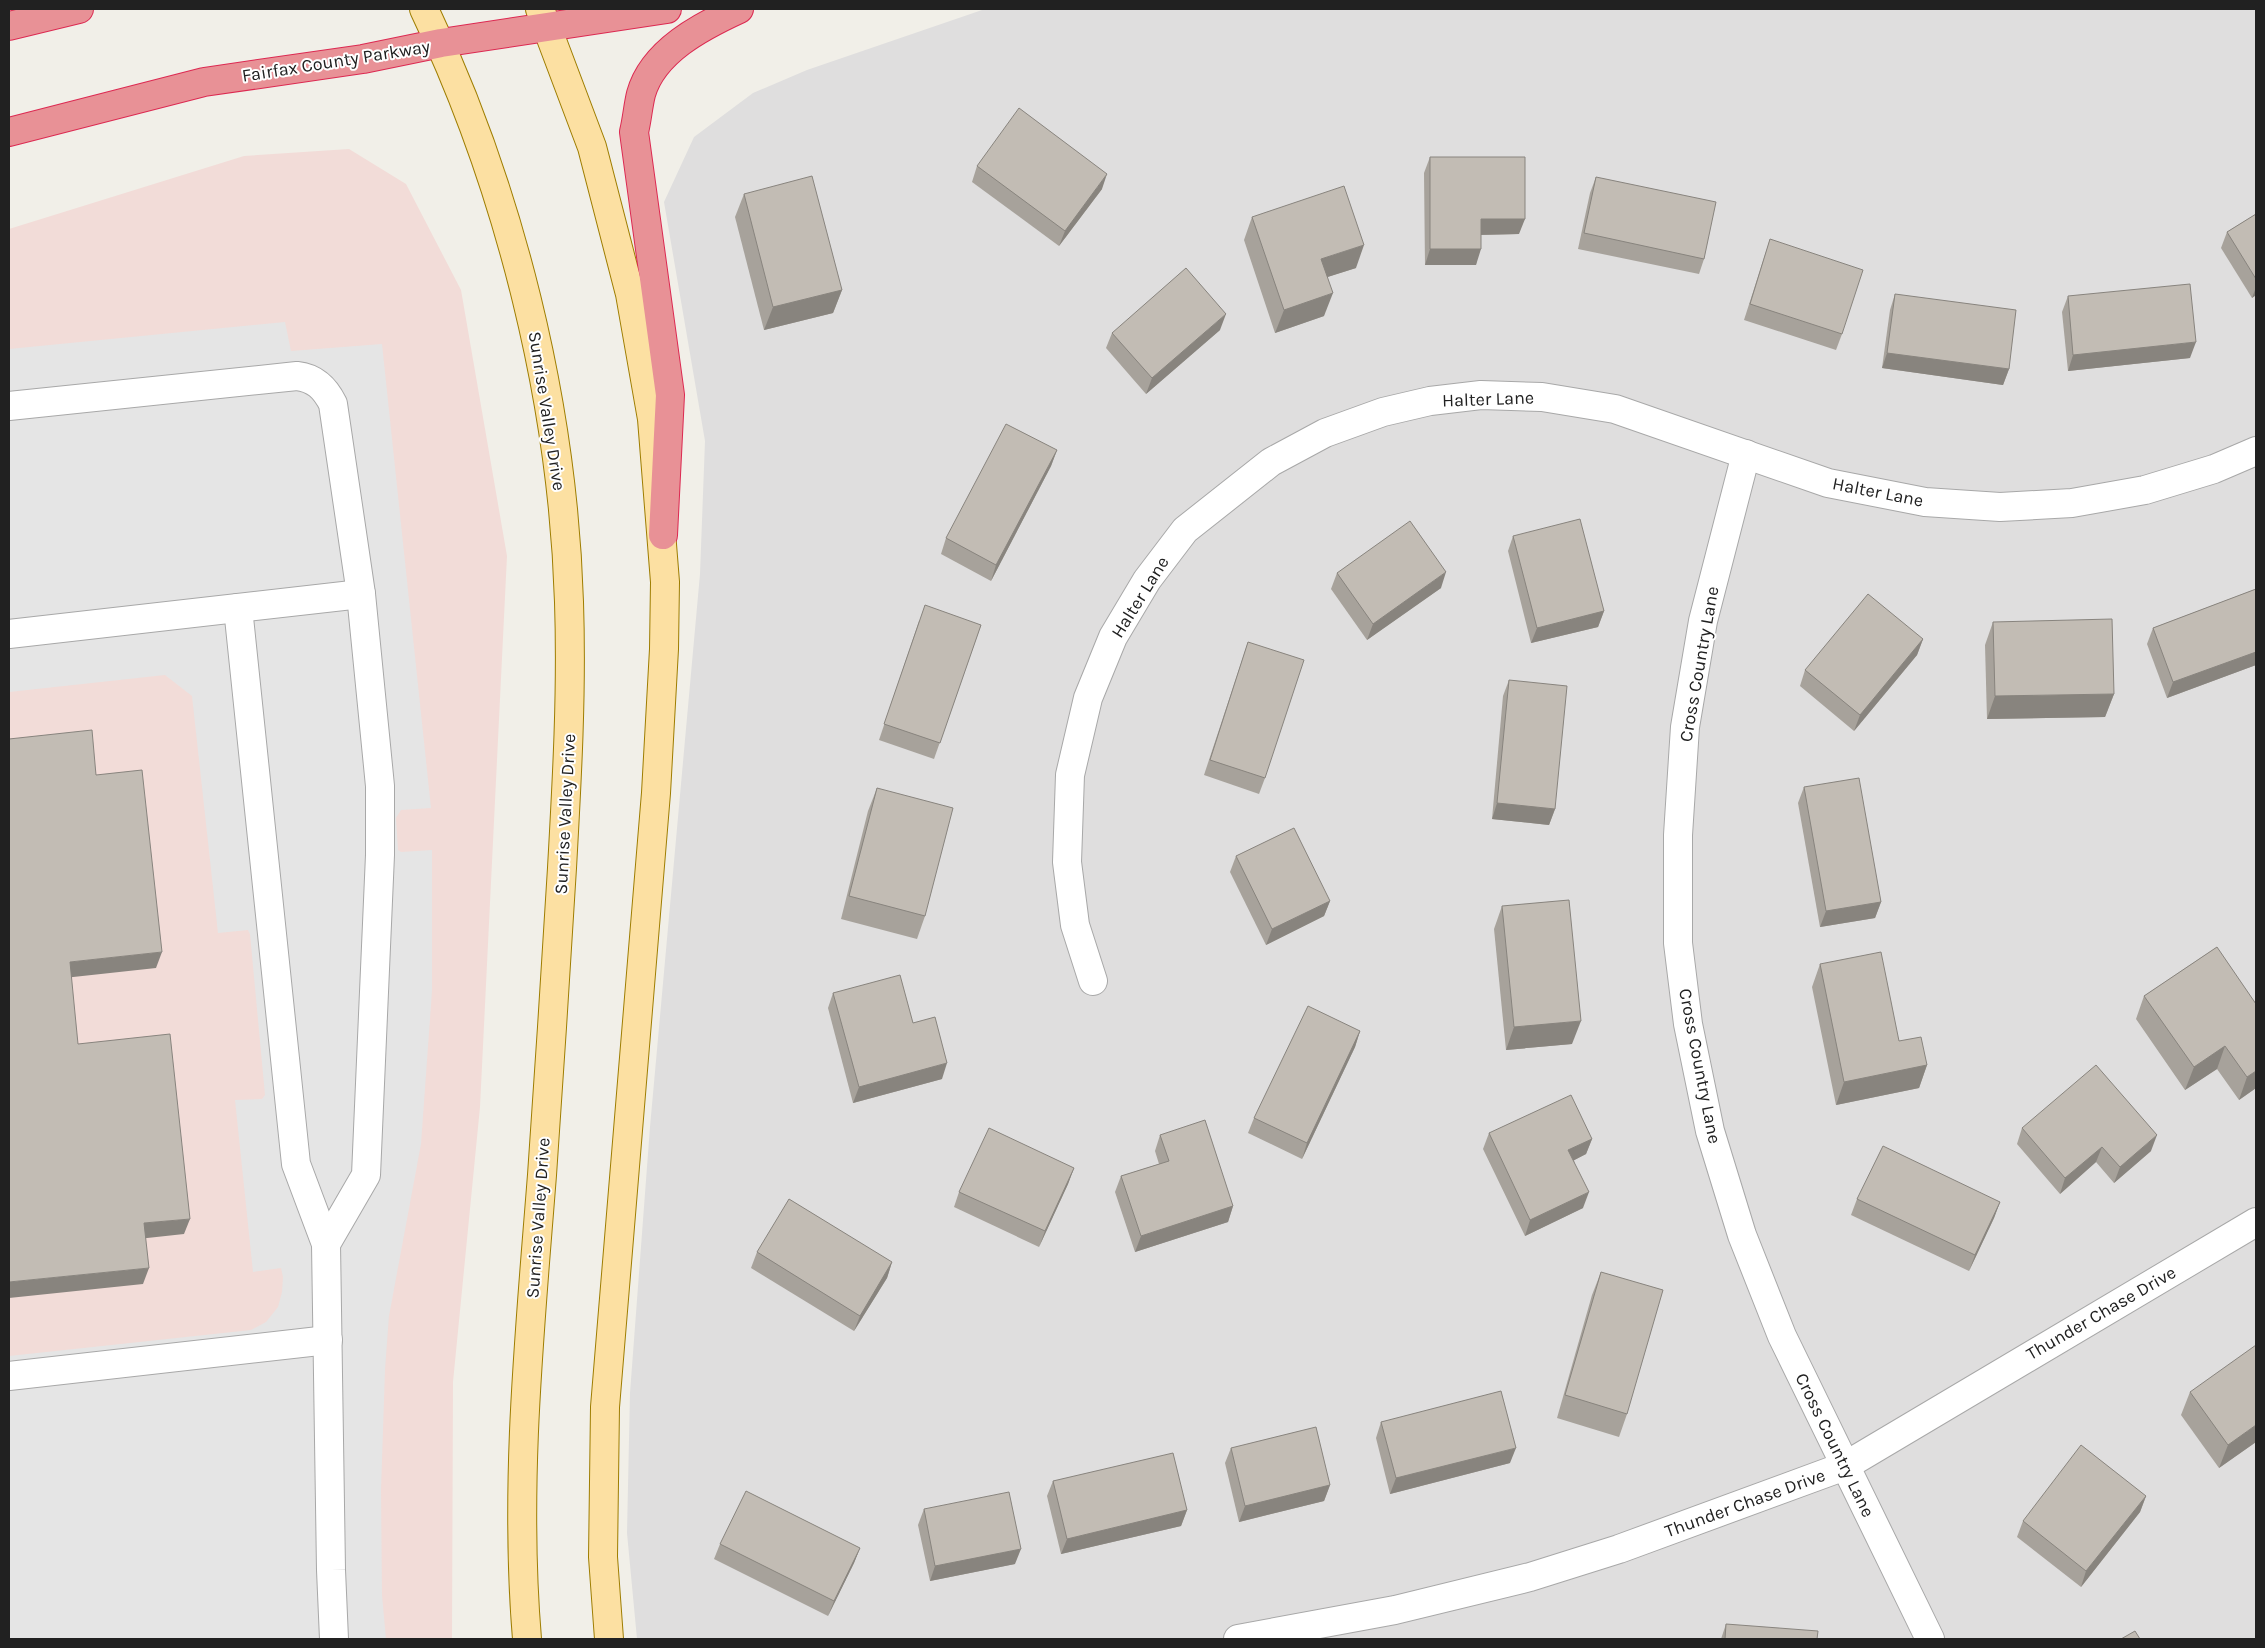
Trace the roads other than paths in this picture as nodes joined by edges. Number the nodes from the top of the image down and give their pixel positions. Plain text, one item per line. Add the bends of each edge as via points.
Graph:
1 (79, 9) edge
2 (424, 9) edge
3 (667, 9) edge
4 (739, 9) edge
5 (545, 18) edge
6 (9, 26) edge
7 (441, 43) junction
8 (9, 132) edge
9 (9, 406) edge
10 (2256, 451) edge
11 (1746, 454) junction
12 (663, 535) junction
13 (361, 594) junction
14 (238, 608) junction
15 (9, 634) edge
16 (1093, 981) dead end
17 (2256, 1222) edge
18 (326, 1244) junction
19 (328, 1340) junction
20 (9, 1376) edge
21 (1845, 1466) junction
22 (334, 1639) edge
23 (527, 1639) edge
24 (609, 1639) edge
25 (1238, 1639) edge
26 (1930, 1639) edge

1 - 6 highway
2 - 7 main road, Sunrise Valley Drive
3 - 5 highway, Fairfax County Parkway
4 - 12 highway via 680,42 656,66 642,92 634,132 670,395
5 - 7 highway, Fairfax County Parkway
5 - 12 main road via 592,147 630,294 652,419
7 - 8 highway, Fairfax County Parkway via 204,82
7 - 23 main road, Sunrise Valley Drive via 495,187 531,316 555,453 569,599 568,755 524,1419 522,1548
9 - 13 street via 297,376 309,378 328,393 334,404
10 - 11 street, Halter Lane via 2214,470 2145,490 2072,503 2000,507 1925,502 1828,483
11 - 16 street, Halter Lane via 1615,409 1542,397 1481,395 1430,401 1383,412 1325,433 1271,462 1212,508 1185,530 1147,580 1113,637 1088,698 1070,775 1067,862 1075,925
11 - 21 street, Cross Country Lane via 1703,621 1686,727 1678,835 1678,943 1688,1024 1708,1121 1742,1235 1782,1336
12 - 24 main road via 664,649 656,793 605,1407 603,1557
13 - 14 street
13 - 18 street via 380,786 366,1175
14 - 15 street
14 - 18 street via 296,1164
17 - 21 street, Thunder Chase Drive
18 - 19 street
19 - 20 street
19 - 22 street
21 - 25 street, Thunder Chase Drive via 1619,1549 1530,1577 1395,1610
21 - 26 street, Cross Country Lane

